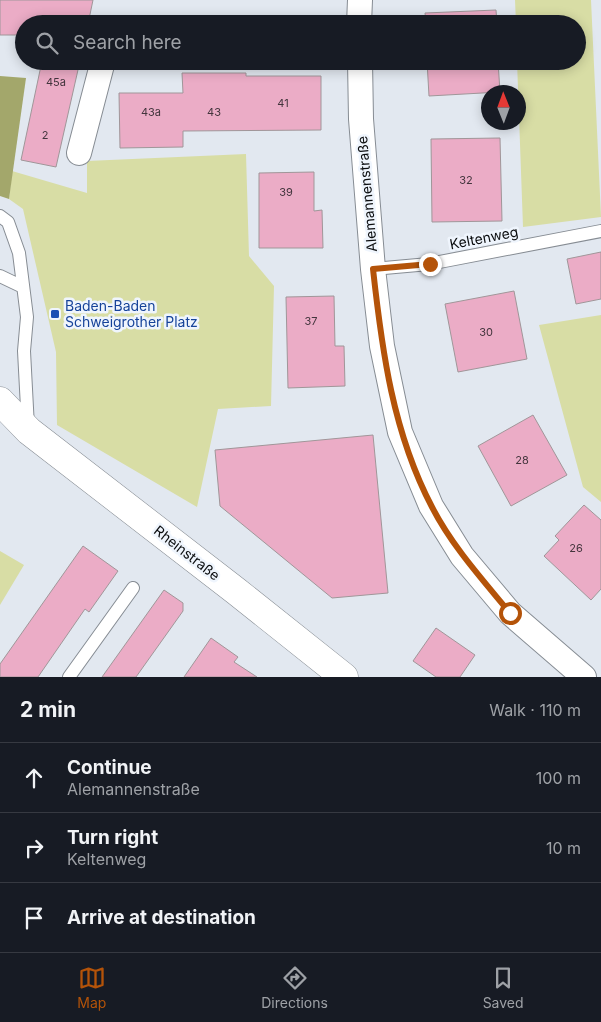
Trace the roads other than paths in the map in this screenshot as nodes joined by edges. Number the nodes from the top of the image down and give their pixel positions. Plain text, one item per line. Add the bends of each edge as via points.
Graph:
1 (360, 0) edge
2 (359, 15) edge
3 (101, 70) edge
4 (360, 70) edge
5 (79, 153) dead end
6 (0, 216) edge
7 (601, 231) edge
8 (373, 269) junction
9 (0, 276) edge
10 (23, 287) junction
11 (0, 401) edge
12 (0, 422) edge
13 (29, 431) junction
14 (133, 588) dead end
15 (69, 677) edge
16 (344, 677) edge
17 (584, 677) edge

1 - 2 street
3 - 5 street
4 - 8 street, Alemannenstraße
6 - 10 lane via 8,222 19,253
7 - 8 lane, Keltenweg via 430,264
8 - 17 street, Alemannenstraße via 382,346 400,432 431,506 462,556 510,613
9 - 10 lane
10 - 13 lane via 27,317 24,351
11 - 13 street, Rheinstraße
12 - 13 street, Rheinstraße
13 - 16 street, Rheinstraße
14 - 15 lane

